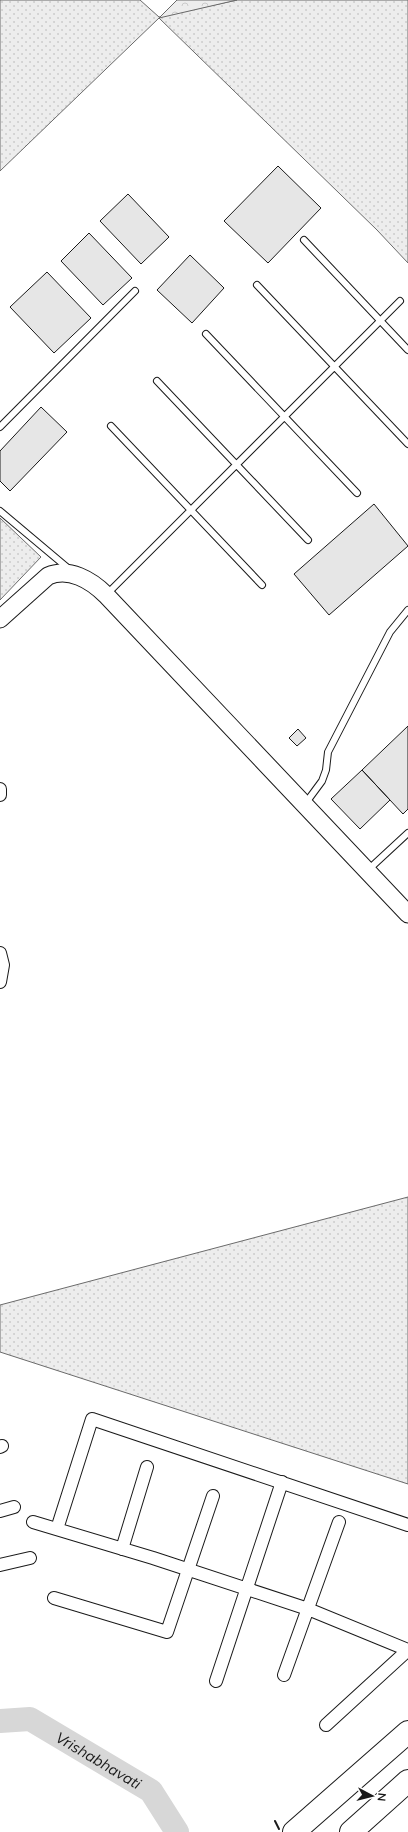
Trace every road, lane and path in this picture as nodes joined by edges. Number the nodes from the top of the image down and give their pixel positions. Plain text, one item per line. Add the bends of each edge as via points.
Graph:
1 (304, 240) dead end
2 (257, 285) dead end
3 (135, 291) dead end
4 (400, 301) dead end
5 (380, 321) junction
6 (206, 334) dead end
7 (408, 350) edge
8 (334, 367) junction
9 (157, 382) dead end
10 (285, 417) junction
11 (111, 426) dead end
12 (0, 427) edge
13 (408, 444) edge
14 (236, 465) junction
15 (357, 493) dead end
16 (191, 510) junction
17 (0, 511) edge
18 (308, 540) dead end
19 (75, 575) junction
20 (262, 585) dead end
21 (106, 595) junction
22 (408, 610) edge
23 (0, 619) edge
24 (0, 789) edge
25 (0, 795) edge
26 (305, 805) junction
27 (408, 833) edge
28 (367, 870) junction
29 (408, 914) edge
30 (0, 953) edge
31 (1, 965) edge
32 (0, 982) edge
33 (147, 1466) dead end
34 (282, 1482) junction
35 (213, 1496) dead end
36 (14, 1507) dead end
37 (0, 1511) edge
38 (33, 1522) dead end
39 (339, 1522) dead end
40 (408, 1525) edge
41 (57, 1529) junction
42 (122, 1549) junction
43 (30, 1558) dead end
44 (0, 1565) edge
45 (188, 1570) junction
46 (246, 1589) junction
47 (54, 1598) dead end
48 (308, 1609) junction
49 (284, 1675) dead end
50 (216, 1681) dead end
51 (326, 1725) dead end
52 (408, 1732) edge
53 (408, 1781) edge
54 (294, 1832) edge
55 (351, 1832) edge

1 - 5 lane
2 - 8 lane
3 - 12 lane
4 - 5 lane
5 - 7 lane
5 - 8 lane
6 - 10 lane
8 - 10 lane
8 - 13 lane
9 - 14 lane
10 - 14 lane
10 - 15 lane
11 - 16 lane
14 - 16 lane
14 - 18 lane
16 - 20 lane
16 - 21 lane
17 - 19 lane
19 - 21 street via 92,582
19 - 23 street via 57,572 48,576
21 - 26 street
22 - 26 lane via 390,632 328,752 322,782
24 - 25 street
26 - 28 street
27 - 28 lane
28 - 29 street
30 - 31 street
31 - 32 street
33 - 42 street
34 - 40 street
34 - 41 street via 92,1419
34 - 46 street
35 - 45 street
36 - 37 street
38 - 41 street
39 - 48 street
41 - 42 street
42 - 45 street
43 - 44 street
45 - 46 street
45 - 47 street via 167,1632
46 - 48 street
46 - 50 street
48 - 49 street
48 - 51 street via 408,1650
52 - 54 highway
53 - 55 highway

